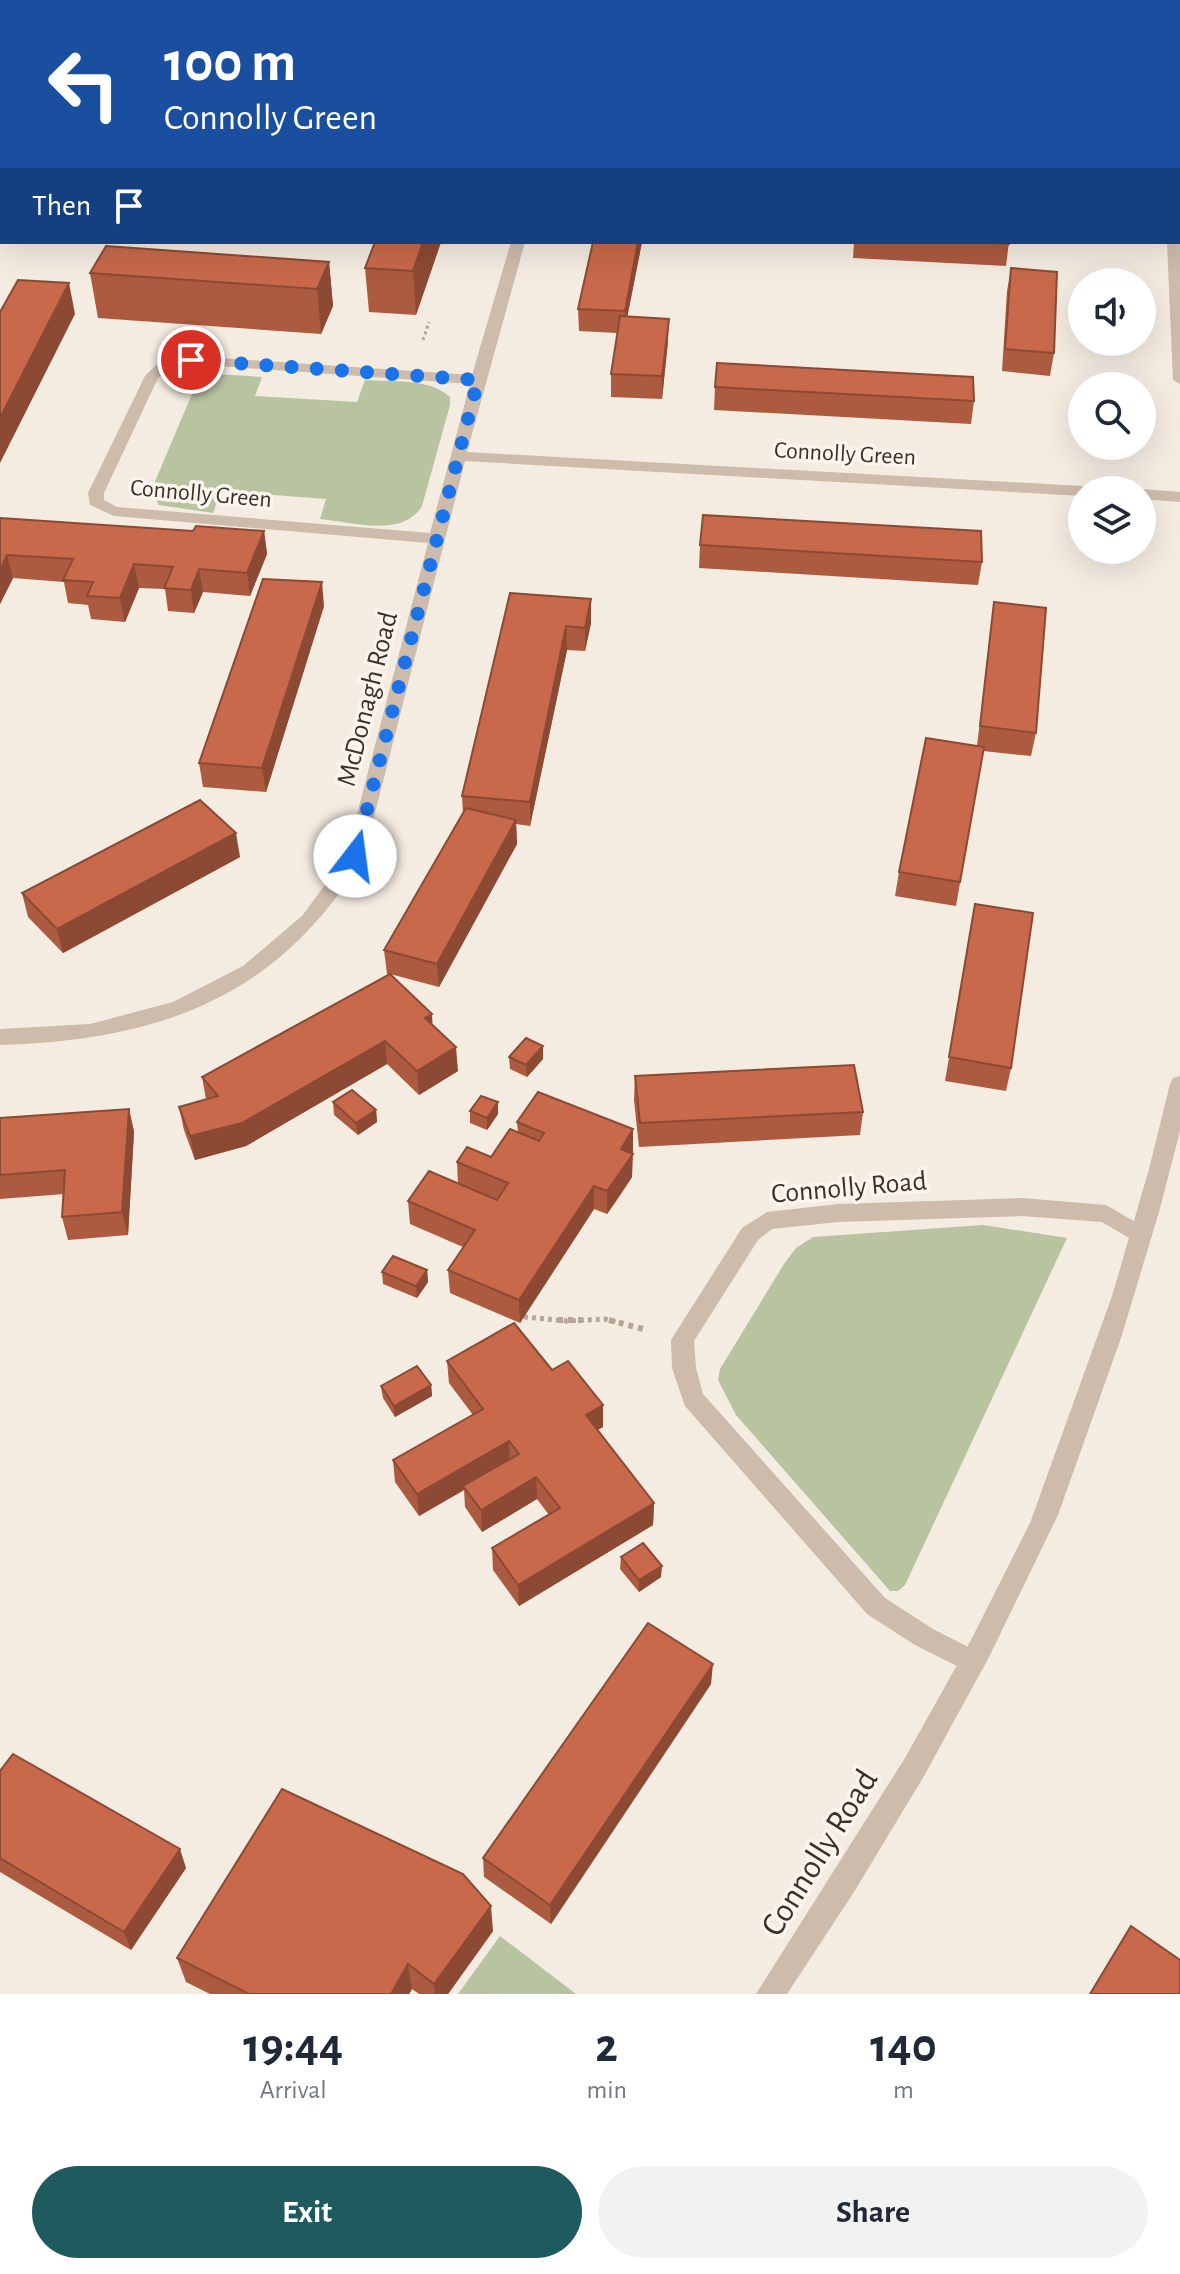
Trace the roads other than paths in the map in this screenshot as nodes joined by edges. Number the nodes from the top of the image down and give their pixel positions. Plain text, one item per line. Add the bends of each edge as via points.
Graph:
1 (517, 244) edge
2 (1174, 244) edge
3 (478, 380) junction
4 (1180, 380) edge
5 (461, 456) junction
6 (1068, 490) edge
7 (1156, 495) edge
8 (1180, 497) edge
9 (438, 539) junction
10 (0, 1037) edge
11 (1180, 1084) edge
12 (1141, 1236) junction
13 (973, 1662) junction
14 (770, 1994) edge

1 - 3 street, McDonagh Road
2 - 4 street
3 - 5 street, McDonagh Road
3 - 9 street, Connolly Green via 174,363 152,376 96,493 96,502 114,511
5 - 6 street, Connolly Green
5 - 9 street, McDonagh Road
7 - 8 street
9 - 10 street, McDonagh Road via 355,856 321,912 273,956 220,989 176,1007 103,1029
11 - 12 street, Connolly Road
12 - 13 street, Connolly Road via 1042,1525
12 - 13 street, Connolly Road via 1106,1214 1022,1207 838,1213 767,1221 750,1234 682,1340 693,1399 856,1587 890,1618
13 - 14 street, Connolly Road via 833,1904

